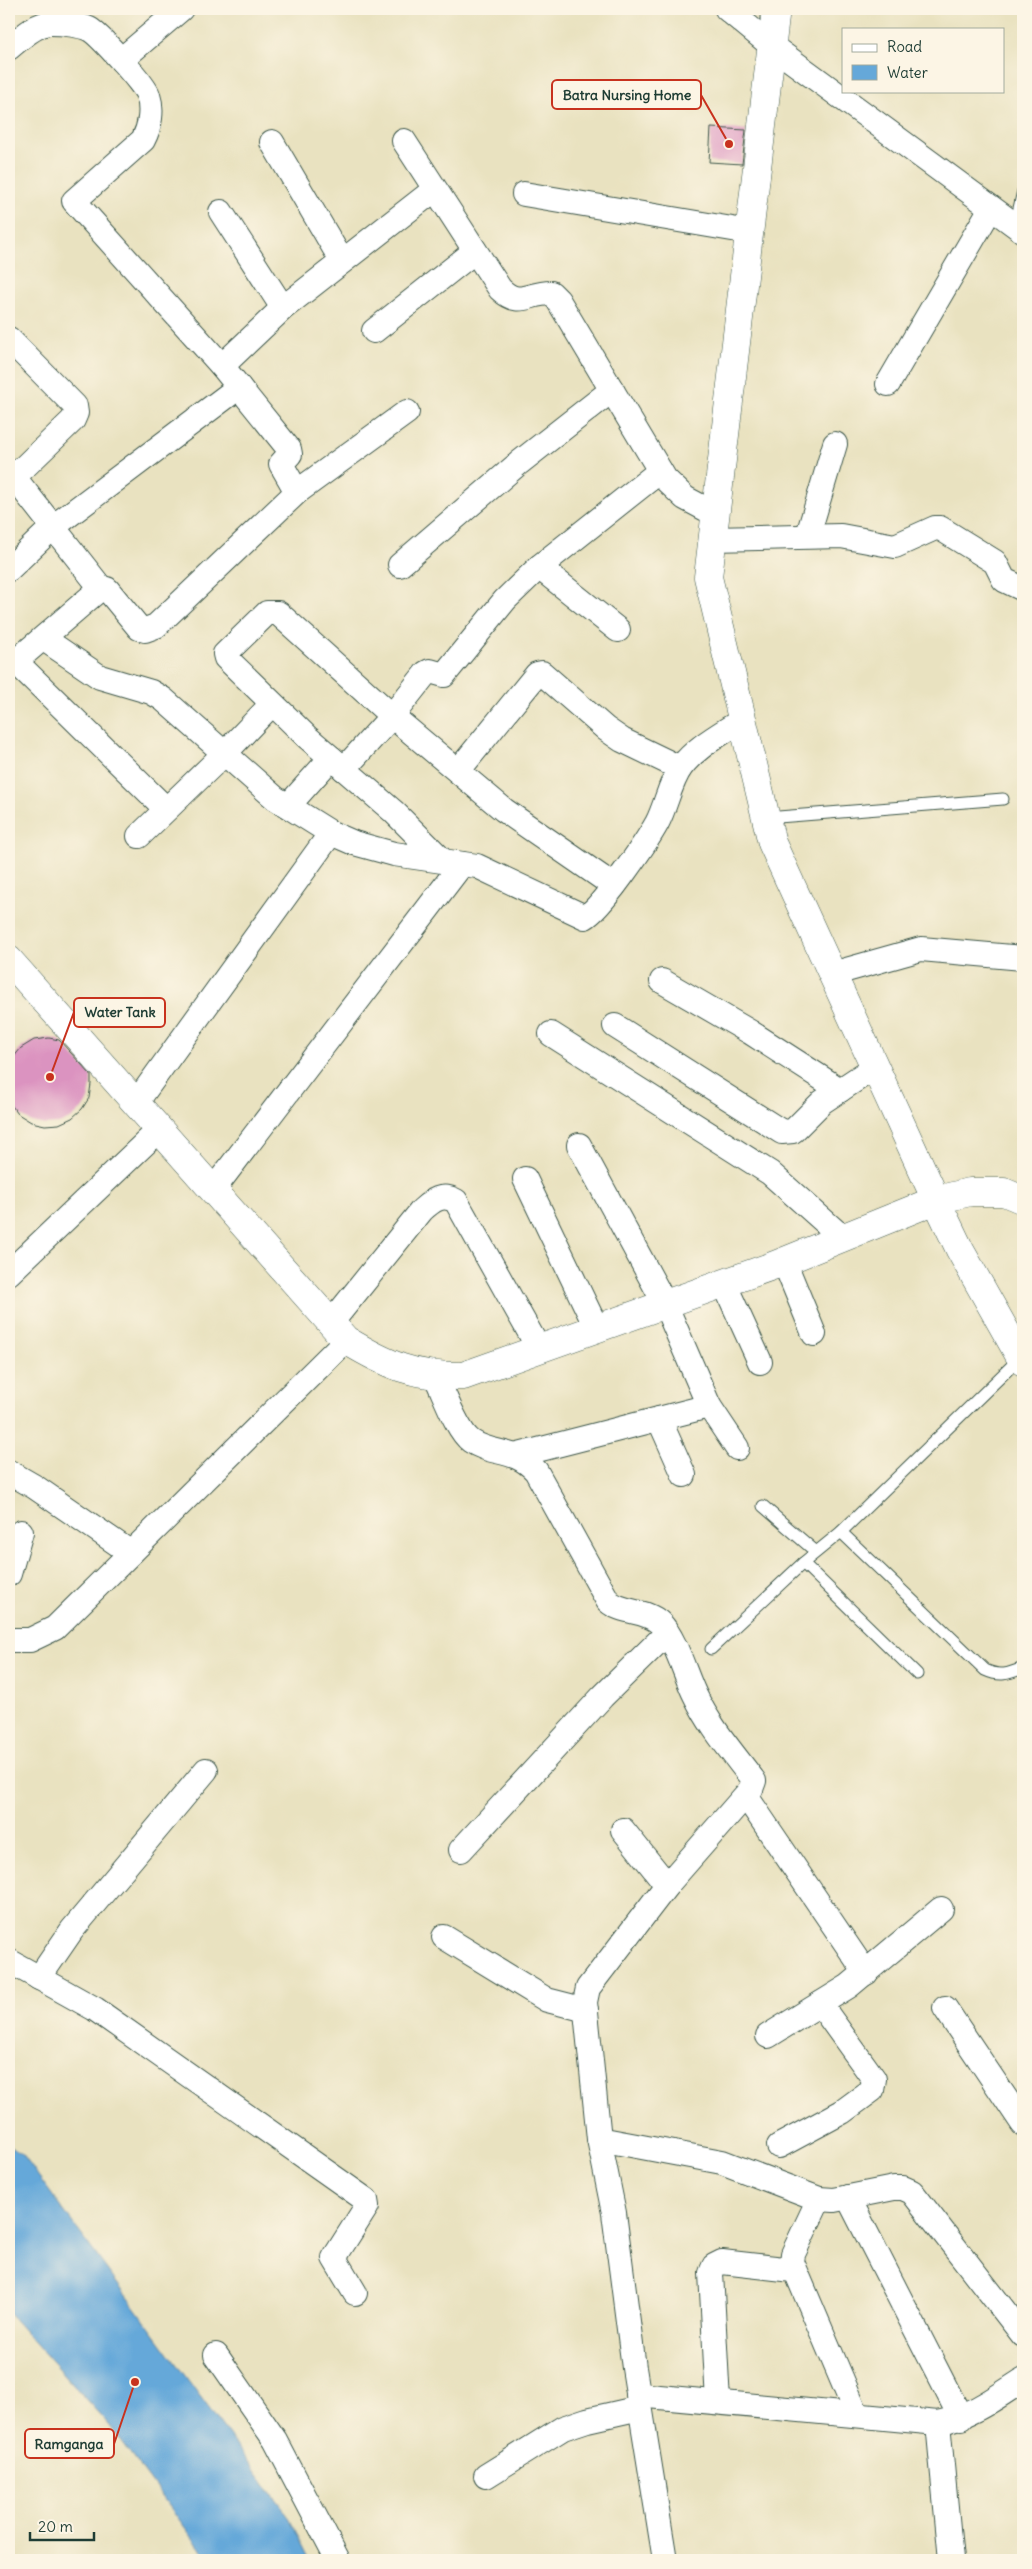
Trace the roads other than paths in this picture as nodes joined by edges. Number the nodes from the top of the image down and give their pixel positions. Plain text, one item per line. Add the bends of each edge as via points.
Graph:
1 (181, 9) edge
2 (726, 9) edge
3 (776, 9) edge
4 (773, 47) junction
5 (9, 48) edge
6 (120, 60) junction
7 (404, 141) dead end
8 (272, 142) dead end
9 (434, 190) junction
10 (1023, 191) edge
11 (524, 194) dead end
12 (990, 208) junction
13 (221, 212) dead end
14 (1019, 228) edge
15 (750, 232) junction
16 (475, 251) junction
17 (342, 261) junction
18 (283, 308) junction
19 (374, 331) dead end
20 (9, 339) edge
21 (222, 366) junction
22 (888, 384) dead end
23 (239, 387) junction
24 (612, 390) junction
25 (407, 412) dead end
26 (835, 444) dead end
27 (660, 471) junction
28 (11, 474) edge
29 (297, 492) junction
30 (714, 526) junction
31 (53, 527) junction
32 (808, 535) junction
33 (400, 565) dead end
34 (539, 567) junction
35 (9, 569) edge
36 (101, 588) junction
37 (1023, 589) edge
38 (618, 630) dead end
39 (44, 639) junction
40 (12, 664) edge
41 (272, 704) junction
42 (392, 716) junction
43 (742, 720) junction
44 (225, 753) junction
45 (338, 764) junction
46 (680, 768) junction
47 (458, 771) junction
48 (1003, 799) dead end
49 (288, 806) junction
50 (166, 809) junction
51 (766, 818) junction
52 (331, 833) junction
53 (139, 836) dead end
54 (452, 862) junction
55 (614, 886) junction
56 (1023, 958) edge
57 (9, 961) edge
58 (832, 974) junction
59 (662, 981) dead end
60 (615, 1026) dead end
61 (551, 1034) dead end
62 (875, 1067) junction
63 (840, 1090) junction
64 (136, 1103) junction
65 (159, 1130) junction
66 (579, 1145) dead end
67 (524, 1178) dead end
68 (213, 1190) junction
69 (936, 1200) junction
70 (1023, 1200) edge
71 (843, 1238) junction
72 (12, 1262) edge
73 (784, 1262) junction
74 (724, 1283) junction
75 (665, 1304) junction
76 (597, 1329) junction
77 (339, 1332) junction
78 (814, 1334) dead end
79 (539, 1349) junction
80 (1022, 1359) edge
81 (760, 1362) dead end
82 (436, 1376) junction
83 (709, 1406) junction
84 (659, 1419) junction
85 (737, 1448) dead end
86 (518, 1455) junction
87 (9, 1472) edge
88 (684, 1474) dead end
89 (763, 1506) dead end
90 (21, 1532) dead end
91 (841, 1532) junction
92 (816, 1552) junction
93 (131, 1553) junction
94 (803, 1563) junction
95 (9, 1574) edge
96 (667, 1633) junction
97 (9, 1640) edge
98 (711, 1649) dead end
99 (1023, 1668) edge
100 (917, 1674) dead end
101 (206, 1770) dead end
102 (746, 1796) junction
103 (622, 1830) dead end
104 (461, 1850) dead end
105 (667, 1886) junction
106 (941, 1909) dead end
107 (444, 1937) dead end
108 (9, 1961) edge
109 (866, 1973) junction
110 (39, 1978) junction
111 (820, 2004) junction
112 (945, 2008) dead end
113 (586, 2010) junction
114 (768, 2036) dead end
115 (1023, 2124) edge
116 (599, 2139) junction
117 (779, 2146) dead end
118 (848, 2197) junction
119 (819, 2199) junction
120 (793, 2270) junction
121 (355, 2293) dead end
122 (1023, 2335) edge
123 (216, 2355) dead end
124 (1022, 2383) edge
125 (639, 2401) junction
126 (718, 2402) junction
127 (857, 2415) junction
128 (961, 2418) junction
129 (938, 2423) junction
130 (486, 2476) dead end
131 (338, 2560) edge
132 (665, 2560) edge
133 (950, 2560) edge

1 - 6 street
2 - 4 street
3 - 4 street
4 - 12 street
4 - 15 street
5 - 6 street via 35,28 51,23 89,29
6 - 21 street via 148,92 151,106 148,130 143,140 74,202
7 - 9 street
8 - 17 street
9 - 16 street
9 - 17 street
10 - 14 lane
11 - 15 street
12 - 14 street
12 - 22 street
13 - 18 street
15 - 30 street
16 - 19 street
16 - 24 street via 509,298 520,300 551,293 558,300
17 - 18 street
18 - 21 street
20 - 28 street via 75,406 76,413 73,420
21 - 23 street
23 - 29 street via 289,449 290,454 281,464
23 - 31 street
24 - 27 street
24 - 33 street via 519,463
25 - 29 street
26 - 32 street
27 - 30 street
27 - 34 street
28 - 31 street
29 - 36 street via 150,629 139,628 107,589
30 - 32 street
30 - 43 street via 708,577
31 - 35 street
31 - 36 street
32 - 37 street via 841,536 895,546 940,528 995,562 1004,580
34 - 38 street
34 - 42 street via 505,600 444,675 428,671
36 - 39 street
39 - 40 street
39 - 44 street via 100,676 163,699
40 - 50 street
41 - 42 street via 225,656 267,613 273,611
41 - 44 street
41 - 45 street
42 - 45 street
42 - 47 street
43 - 46 street via 698,749
43 - 51 street
44 - 49 street
44 - 50 street
45 - 49 street
45 - 54 street
46 - 47 street via 606,729 542,673
46 - 55 street via 656,823
47 - 55 street via 504,810
48 - 51 lane
49 - 52 street
50 - 53 street
51 - 58 street via 772,843
52 - 54 street via 394,854
52 - 64 street
54 - 55 street via 494,872 585,918 592,914
54 - 68 street
56 - 58 street via 922,949
57 - 64 street
58 - 62 street
59 - 63 street
60 - 63 street via 782,1132 793,1131 822,1102
61 - 71 street via 770,1173
62 - 63 street
62 - 69 street
64 - 65 street
65 - 68 street
65 - 72 street
66 - 75 street
67 - 76 street
68 - 77 street
69 - 70 street via 970,1192 1004,1192
69 - 71 street
69 - 80 street via 960,1250
71 - 73 street
73 - 74 street
73 - 78 street
74 - 75 street
74 - 81 street
75 - 76 street
75 - 83 street
76 - 79 street
77 - 79 street via 422,1210 439,1197 449,1196 456,1201
77 - 82 street via 379,1360 407,1371
77 - 93 street
79 - 82 street via 463,1376
80 - 91 lane
82 - 86 street via 469,1440
83 - 84 street
83 - 85 street
84 - 86 street
84 - 88 street
86 - 96 street via 536,1471 608,1601 616,1608 648,1616 659,1622
87 - 93 street
89 - 92 lane
90 - 95 street
91 - 92 lane
91 - 99 lane via 985,1670 1005,1675
92 - 94 lane
93 - 97 street via 55,1628 30,1640
94 - 98 lane
94 - 100 lane
96 - 102 street via 695,1697 754,1781
96 - 104 street via 602,1697
101 - 110 street via 72,1930
102 - 105 street
102 - 109 street
103 - 105 street
105 - 113 street via 588,1988
106 - 109 street
107 - 113 street via 547,2000
108 - 110 street
109 - 111 street
110 - 121 street via 95,2009 366,2200 367,2206 334,2258
111 - 114 street
111 - 117 street via 874,2079 874,2085 872,2090 842,2112
112 - 115 street
113 - 116 street
116 - 119 street via 722,2162
116 - 125 street via 614,2213
118 - 119 street
118 - 122 street via 894,2188 912,2192
118 - 128 street
119 - 120 street via 793,2254
120 - 126 street via 722,2262 714,2266 711,2273
120 - 127 street
123 - 131 street via 275,2440
124 - 128 street
125 - 126 street
125 - 130 street via 562,2428
125 - 132 street
126 - 127 street
127 - 129 street
128 - 129 street
129 - 133 street

